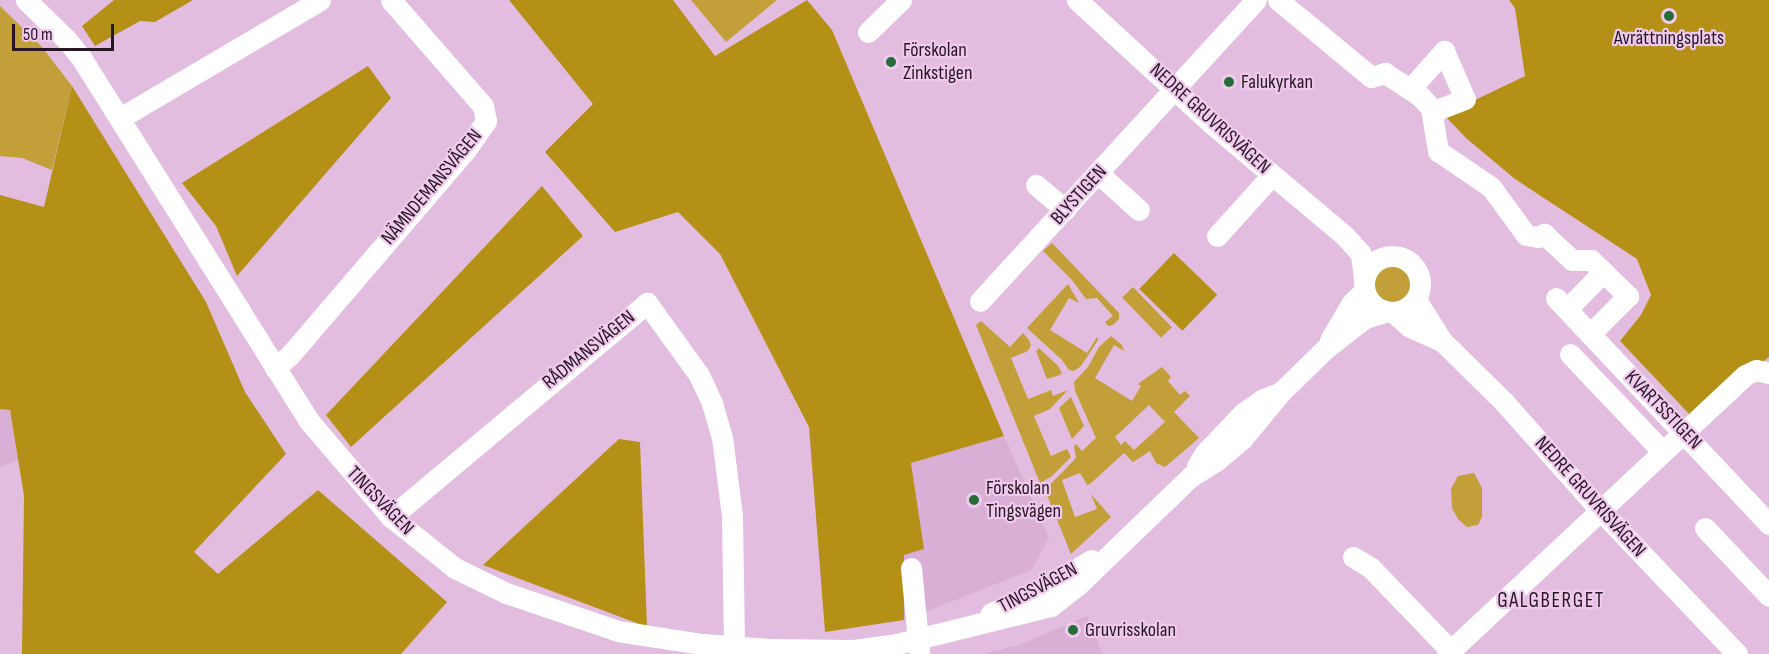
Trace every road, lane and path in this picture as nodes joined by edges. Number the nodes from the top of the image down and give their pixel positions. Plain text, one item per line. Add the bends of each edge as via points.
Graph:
1 (26, 0) edge
2 (320, 0) edge
3 (391, 0) edge
4 (901, 0) edge
5 (1077, 0) edge
6 (1256, 0) edge
7 (1278, 0) edge
8 (868, 32) dead end
9 (1176, 88) junction
10 (1411, 88) junction
11 (1432, 111) junction
12 (120, 118) junction
13 (1098, 173) junction
14 (1272, 175) junction
15 (1036, 185) dead end
16 (1065, 209) junction
17 (1139, 210) dead end
18 (1344, 235) junction
19 (1217, 236) dead end
20 (1389, 256) junction
21 (1603, 272) junction
22 (1364, 285) junction
23 (1416, 300) junction
24 (980, 301) dead end
25 (1390, 312) junction
26 (1590, 334) junction
27 (1443, 341) junction
28 (1325, 349) junction
29 (1570, 354) dead end
30 (275, 368) junction
31 (1769, 373) edge
32 (1683, 430) junction
33 (1662, 451) junction
34 (1600, 510) junction
35 (392, 517) junction
36 (1769, 524) edge
37 (1705, 528) dead end
38 (1353, 557) dead end
39 (911, 568) dead end
40 (1769, 596) edge
41 (734, 645) junction
42 (918, 647) edge
43 (853, 652) edge
44 (1448, 652) edge
45 (1737, 654) edge

1 - 12 street, TINGSVÄGEN via 66,39
2 - 12 street
3 - 30 street, NÄMNDEMANSVÄGEN via 483,106 486,120 465,151
4 - 8 street
5 - 9 street, NEDRE GRUVRISVÄGEN
6 - 9 street, BLYSTIGEN
7 - 10 street via 1371,77 1385,73
9 - 13 street, BLYSTIGEN
9 - 14 street, NEDRE GRUVRISVÄGEN
10 - 11 street
10 - 11 street via 1444,51 1465,99
11 - 21 street via 1438,151 1491,187 1526,235 1544,234 1572,260 1591,260
12 - 30 street, TINGSVÄGEN
13 - 16 street, BLYSTIGEN
13 - 17 street
14 - 18 street, NEDRE GRUVRISVÄGEN
14 - 19 street
15 - 16 street
16 - 24 street, BLYSTIGEN
18 - 20 street, NEDRE GRUVRISVÄGEN via 1371,244
18 - 22 street, NEDRE GRUVRISVÄGEN via 1361,254
20 - 22 street via 1370,266
20 - 23 street via 1401,257 1415,267 1420,283
21 - 26 street via 1628,296
21 - 26 street, KVARTSSTIGEN via 1562,304
22 - 25 street via 1374,307
22 - 28 street, TINGSVÄGEN
23 - 25 street via 1409,307
23 - 27 street, NEDRE GRUVRISVÄGEN
25 - 27 street, NEDRE GRUVRISVÄGEN via 1410,327
25 - 28 street, TINGSVÄGEN via 1365,318
26 - 32 street, KVARTSSTIGEN
27 - 34 street, NEDRE GRUVRISVÄGEN via 1504,402
28 - 42 street, TINGSVÄGEN via 1281,392 1242,439 1190,477 1119,542 1048,587
29 - 33 street
30 - 35 street, TINGSVÄGEN via 309,421
31 - 32 street via 1756,370 1745,375
32 - 33 street
32 - 36 street, KVARTSSTIGEN
33 - 34 street
34 - 44 street
34 - 45 street, NEDRE GRUVRISVÄGEN
35 - 41 street, TINGSVÄGEN via 455,568 506,593 618,631
35 - 41 street, RÅDMANSVÄGEN via 647,303 699,375 722,437 732,516
37 - 40 street
38 - 44 street via 1371,568
39 - 42 street
41 - 43 street, TINGSVÄGEN
42 - 43 street, TINGSVÄGEN

